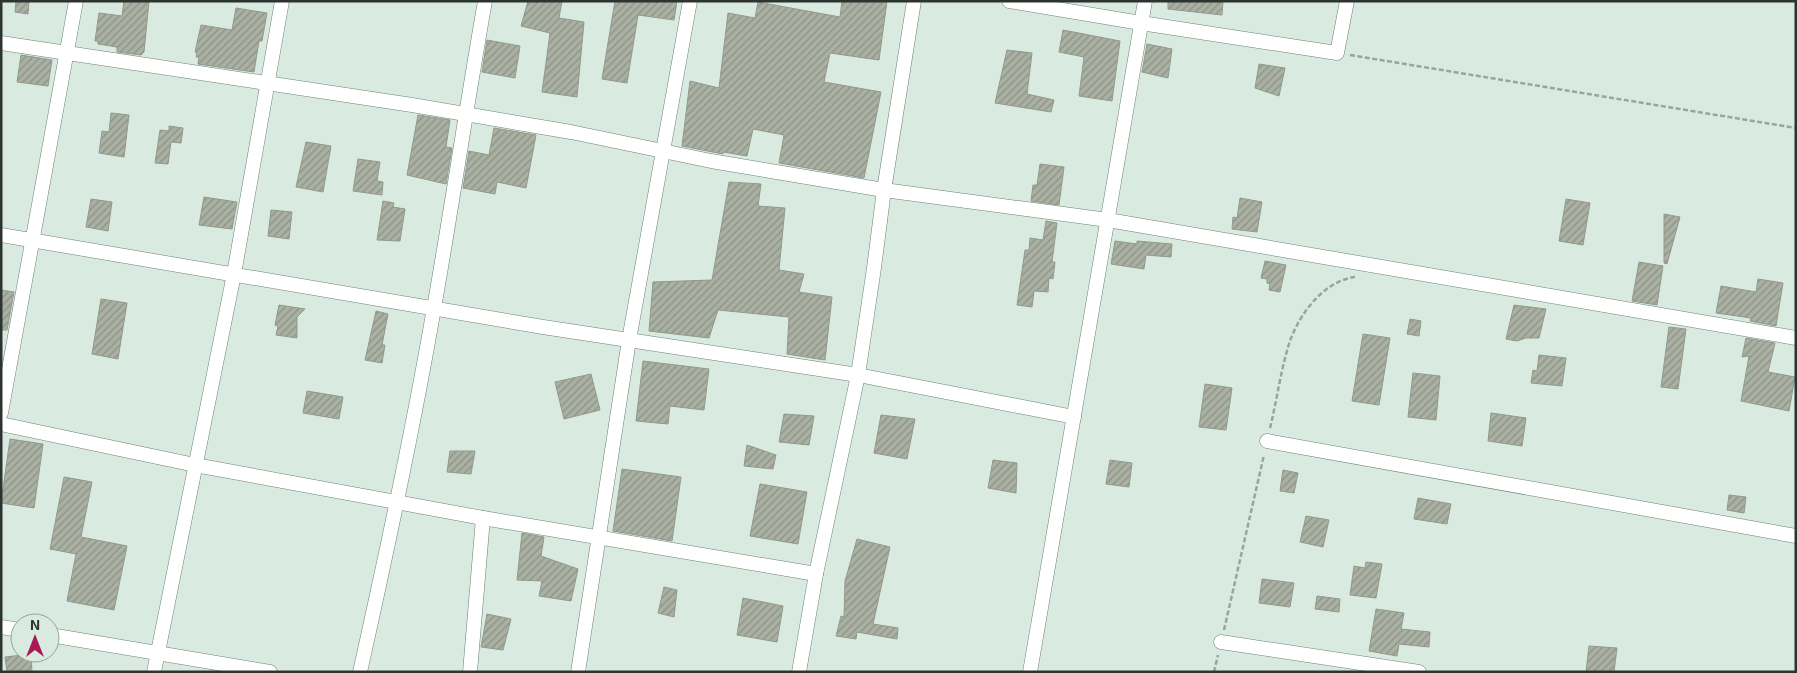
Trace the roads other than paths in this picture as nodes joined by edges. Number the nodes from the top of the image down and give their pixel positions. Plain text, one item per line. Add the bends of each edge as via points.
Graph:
1 (76, 1) edge
2 (282, 1) edge
3 (485, 1) edge
4 (690, 1) edge
5 (914, 1) edge
6 (1009, 1) edge
7 (1145, 1) edge
8 (1347, 1) edge
9 (1141, 23) junction
10 (1, 43) edge
11 (66, 53) junction
12 (267, 84) junction
13 (465, 114) junction
14 (664, 152) junction
15 (884, 190) junction
16 (1108, 220) junction
17 (1, 235) edge
18 (32, 240) junction
19 (234, 274) junction
20 (434, 309) junction
21 (1796, 338) edge
22 (629, 340) junction
23 (858, 374) junction
24 (1, 414) edge
25 (1074, 417) junction
26 (1, 424) edge
27 (1267, 441) dead end
28 (196, 465) junction
29 (397, 502) junction
30 (483, 518) junction
31 (1796, 536) edge
32 (599, 538) junction
33 (816, 574) junction
34 (60, 637) edge
35 (1221, 642) dead end
36 (158, 653) junction
37 (154, 672) edge
38 (270, 672) edge
39 (360, 672) edge
40 (470, 672) edge
41 (578, 672) edge
42 (799, 672) edge
43 (1030, 672) edge
44 (1419, 672) edge

1 - 11 street
2 - 12 street
3 - 13 street
4 - 14 street
5 - 15 street
6 - 9 street
7 - 9 street
8 - 9 street via 1336,53
9 - 16 street
10 - 11 street
11 - 12 street
11 - 18 street
12 - 13 street
12 - 19 street
13 - 14 street
13 - 20 street
14 - 15 street
14 - 22 street
15 - 16 street
15 - 23 street
16 - 21 street
16 - 25 street
17 - 18 street
18 - 19 street
18 - 24 street
19 - 20 street
19 - 28 street
20 - 22 street
20 - 29 street
22 - 23 street
22 - 32 street
23 - 25 street
23 - 33 street
25 - 43 street
26 - 28 street
27 - 31 street
28 - 29 street
28 - 36 street
29 - 30 street
29 - 39 street
30 - 32 street
30 - 40 street
32 - 33 street
32 - 41 street
33 - 42 street
34 - 36 street
35 - 44 street
36 - 37 street
36 - 38 street

